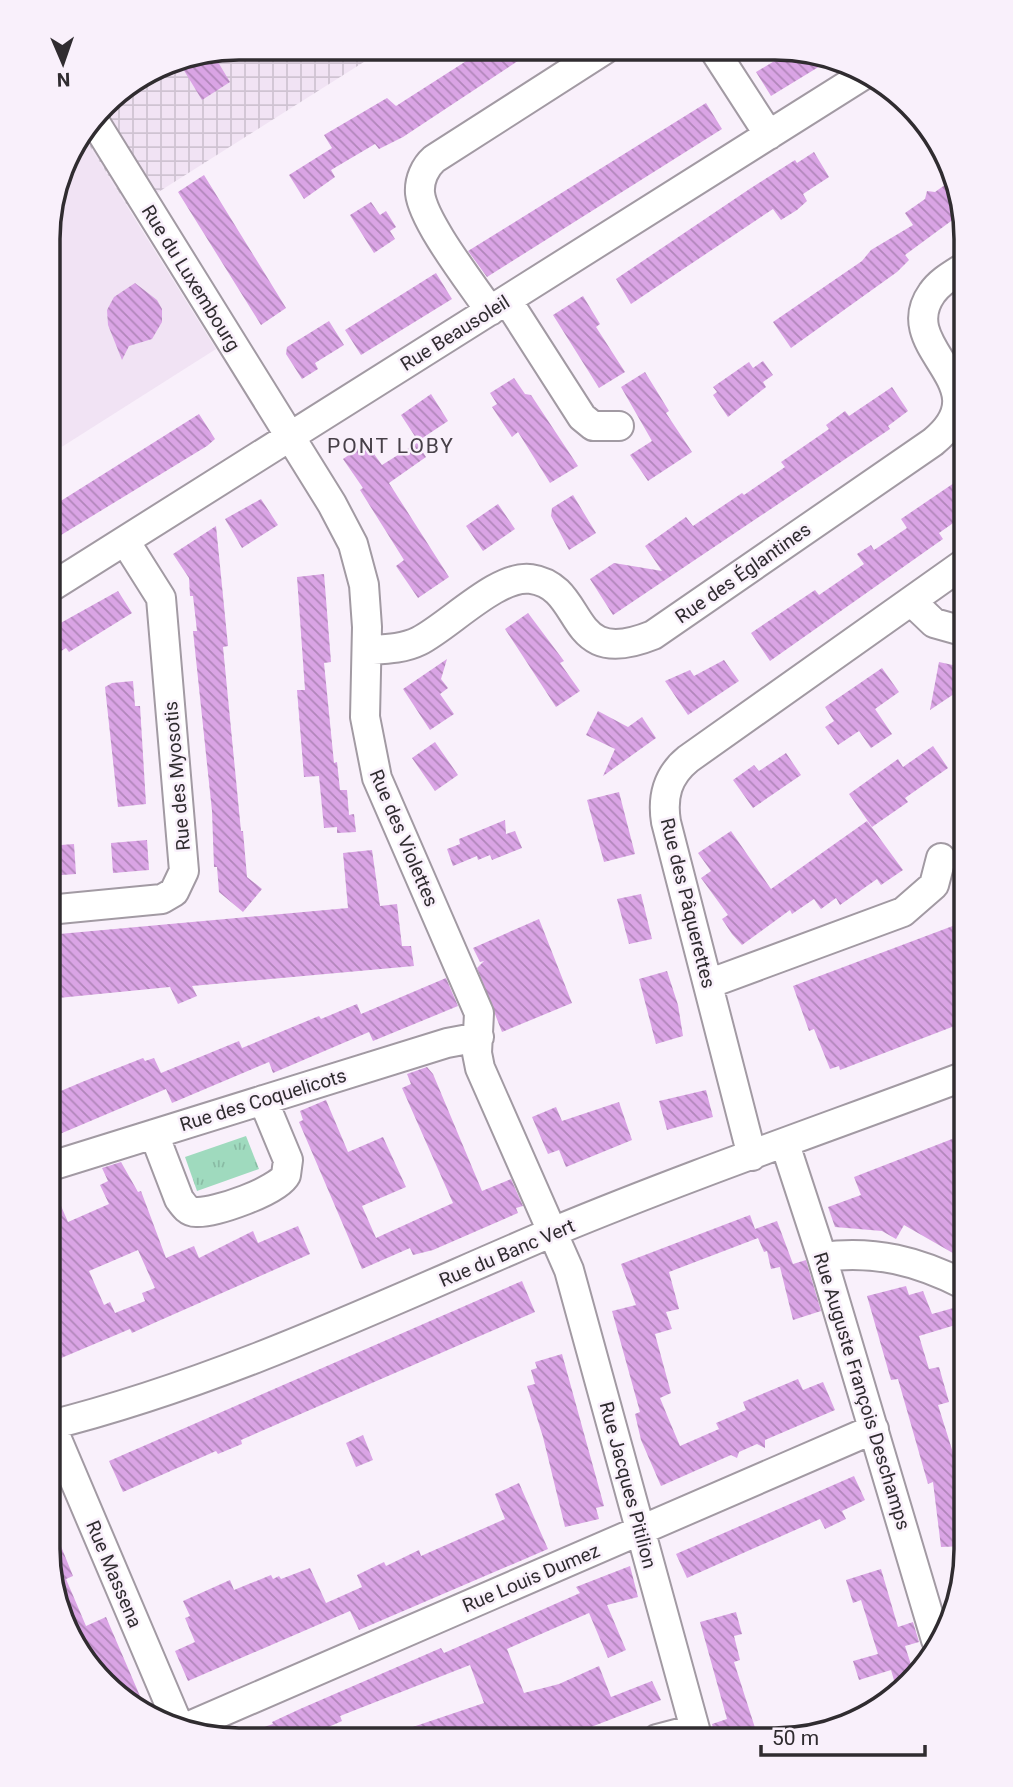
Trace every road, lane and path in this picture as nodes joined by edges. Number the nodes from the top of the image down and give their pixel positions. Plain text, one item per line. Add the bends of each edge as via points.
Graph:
1 (588, 60) edge
2 (720, 60) edge
3 (856, 79) edge
4 (98, 127) edge
5 (768, 135) junction
6 (954, 275) edge
7 (498, 305) junction
8 (954, 386) edge
9 (954, 417) edge
10 (619, 426) dead end
11 (290, 437) junction
12 (125, 541) junction
13 (954, 571) edge
14 (60, 582) edge
15 (912, 602) junction
16 (954, 629) edge
17 (367, 650) junction
18 (941, 858) dead end
19 (60, 908) edge
20 (708, 984) junction
21 (479, 1037) junction
22 (953, 1080) edge
23 (263, 1101) junction
24 (154, 1134) junction
25 (785, 1144) junction
26 (752, 1156) junction
27 (60, 1163) edge
28 (552, 1233) junction
29 (822, 1257) junction
30 (953, 1279) edge
31 (60, 1422) edge
32 (874, 1429) junction
33 (60, 1450) edge
34 (640, 1531) junction
35 (933, 1631) edge
36 (174, 1715) edge
37 (198, 1722) edge
38 (695, 1728) edge

1 - 7 street via 434,159 425,170 420,187 424,209
2 - 5 street
3 - 5 street, Rue Beausoleil
4 - 11 street, Rue du Luxembourg
5 - 7 street, Rue Beausoleil
6 - 8 street, Rue des Églantines via 937,287 924,311 926,337
7 - 10 street via 582,416 593,426
7 - 11 street, Rue Beausoleil
9 - 17 street, Rue des Églantines via 933,442 653,635 621,645 596,639 581,627 553,588 523,579 506,583 419,641
11 - 12 street, Rue Beausoleil
11 - 17 street, Rue des Violettes via 353,544 364,584
12 - 14 street, Rue Beausoleil
12 - 19 street, Rue des Myosotis via 162,601 184,871 174,892 162,899
13 - 15 street, Rue des Pâquerettes
15 - 16 street via 934,623
15 - 20 street, Rue des Pâquerettes via 688,759 673,775 664,796 666,822
17 - 21 street, Rue des Violettes via 365,718 373,764 386,804 480,1013
18 - 20 street via 934,885 903,912
20 - 26 street, Rue des Pâquerettes
21 - 23 street, Rue des Coquelicots
21 - 28 street, Rue des Violettes via 477,1053 483,1076
22 - 25 street, Rue du Banc Vert
23 - 24 street, Rue des Coquelicots
23 - 24 street via 288,1160 286,1175 271,1189 214,1209 196,1212 186,1208
24 - 27 street, Rue des Coquelicots
25 - 26 street, Rue du Banc Vert
25 - 29 street, Rue Auguste François Deschamps
26 - 28 street, Rue du Banc Vert
28 - 31 street, Rue du Banc Vert via 271,1353 114,1409
28 - 34 street, Rue Jacques Pitilion via 569,1270
29 - 30 street via 888,1256 927,1266
29 - 32 street, Rue Auguste François Deschamps
32 - 34 street, Rue Louis Dumez
32 - 35 street, Rue Auguste François Deschamps
33 - 36 street, Rue Massena
34 - 37 street, Rue Louis Dumez
34 - 38 street, Rue Jacques Pitilion

